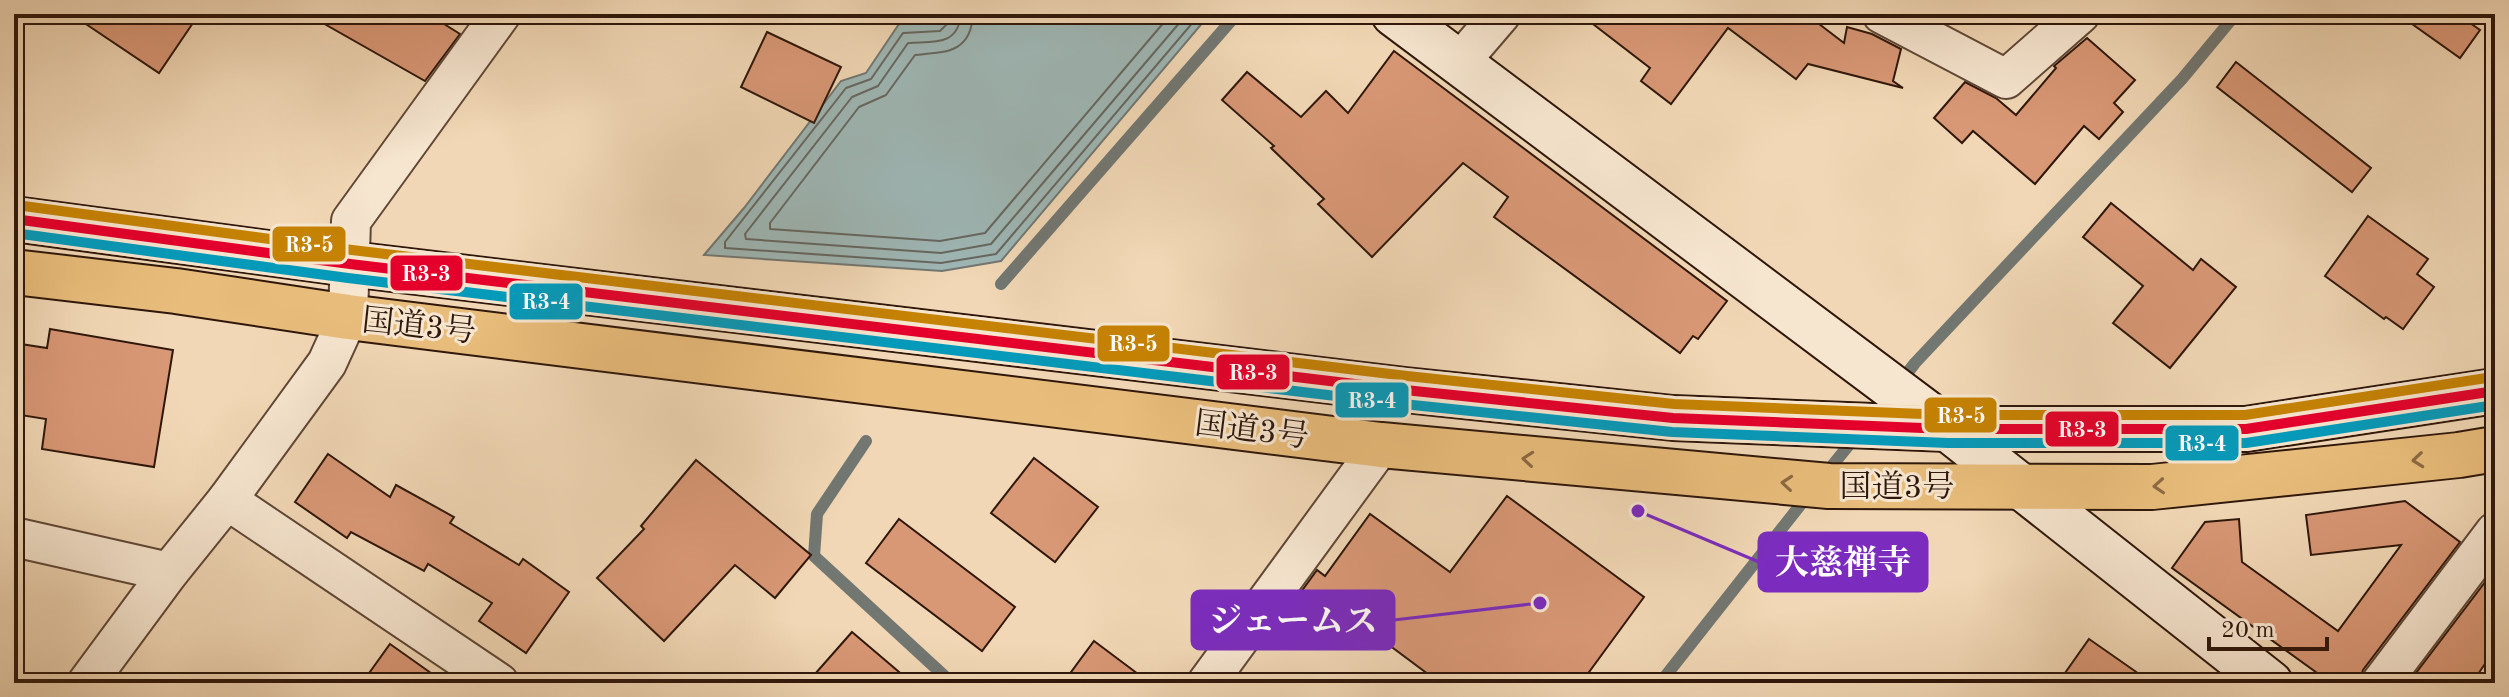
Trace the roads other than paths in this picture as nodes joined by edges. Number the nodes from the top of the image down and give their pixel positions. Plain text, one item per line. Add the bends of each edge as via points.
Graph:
1 (501, 14) edge
2 (1394, 14) edge
3 (1501, 14) edge
4 (1882, 14) edge
5 (2080, 14) edge
6 (1459, 63) junction
7 (14, 219) edge
8 (350, 264) junction
9 (14, 272) edge
10 (348, 317) junction
11 (2495, 391) edge
12 (1948, 429) junction
13 (1381, 445) junction
14 (2495, 449) edge
15 (2021, 486) junction
16 (227, 500) junction
17 (2495, 532) edge
18 (14, 537) edge
19 (169, 572) junction
20 (87, 683) edge
21 (499, 683) edge
22 (1207, 683) edge
23 (2270, 683) edge
24 (2381, 683) edge

1 - 8 street via 351,221
2 - 6 street
3 - 6 street
4 - 5 street via 2006,79
6 - 12 street
7 - 8 highway, 国道3号
8 - 10 street
8 - 12 highway, 国道3号 via 1673,418
9 - 10 highway, 国道3号
10 - 13 highway, 国道3号
10 - 16 street via 327,363
11 - 12 highway, 国道3号 via 2246,429
12 - 15 street
15 -> 13 highway, 国道3号 via 1829,486
13 - 22 street
14 -> 15 highway, 国道3号 via 2152,487
15 - 23 street
16 - 19 street
16 - 21 street
17 - 24 street
18 - 19 street
19 - 20 street

